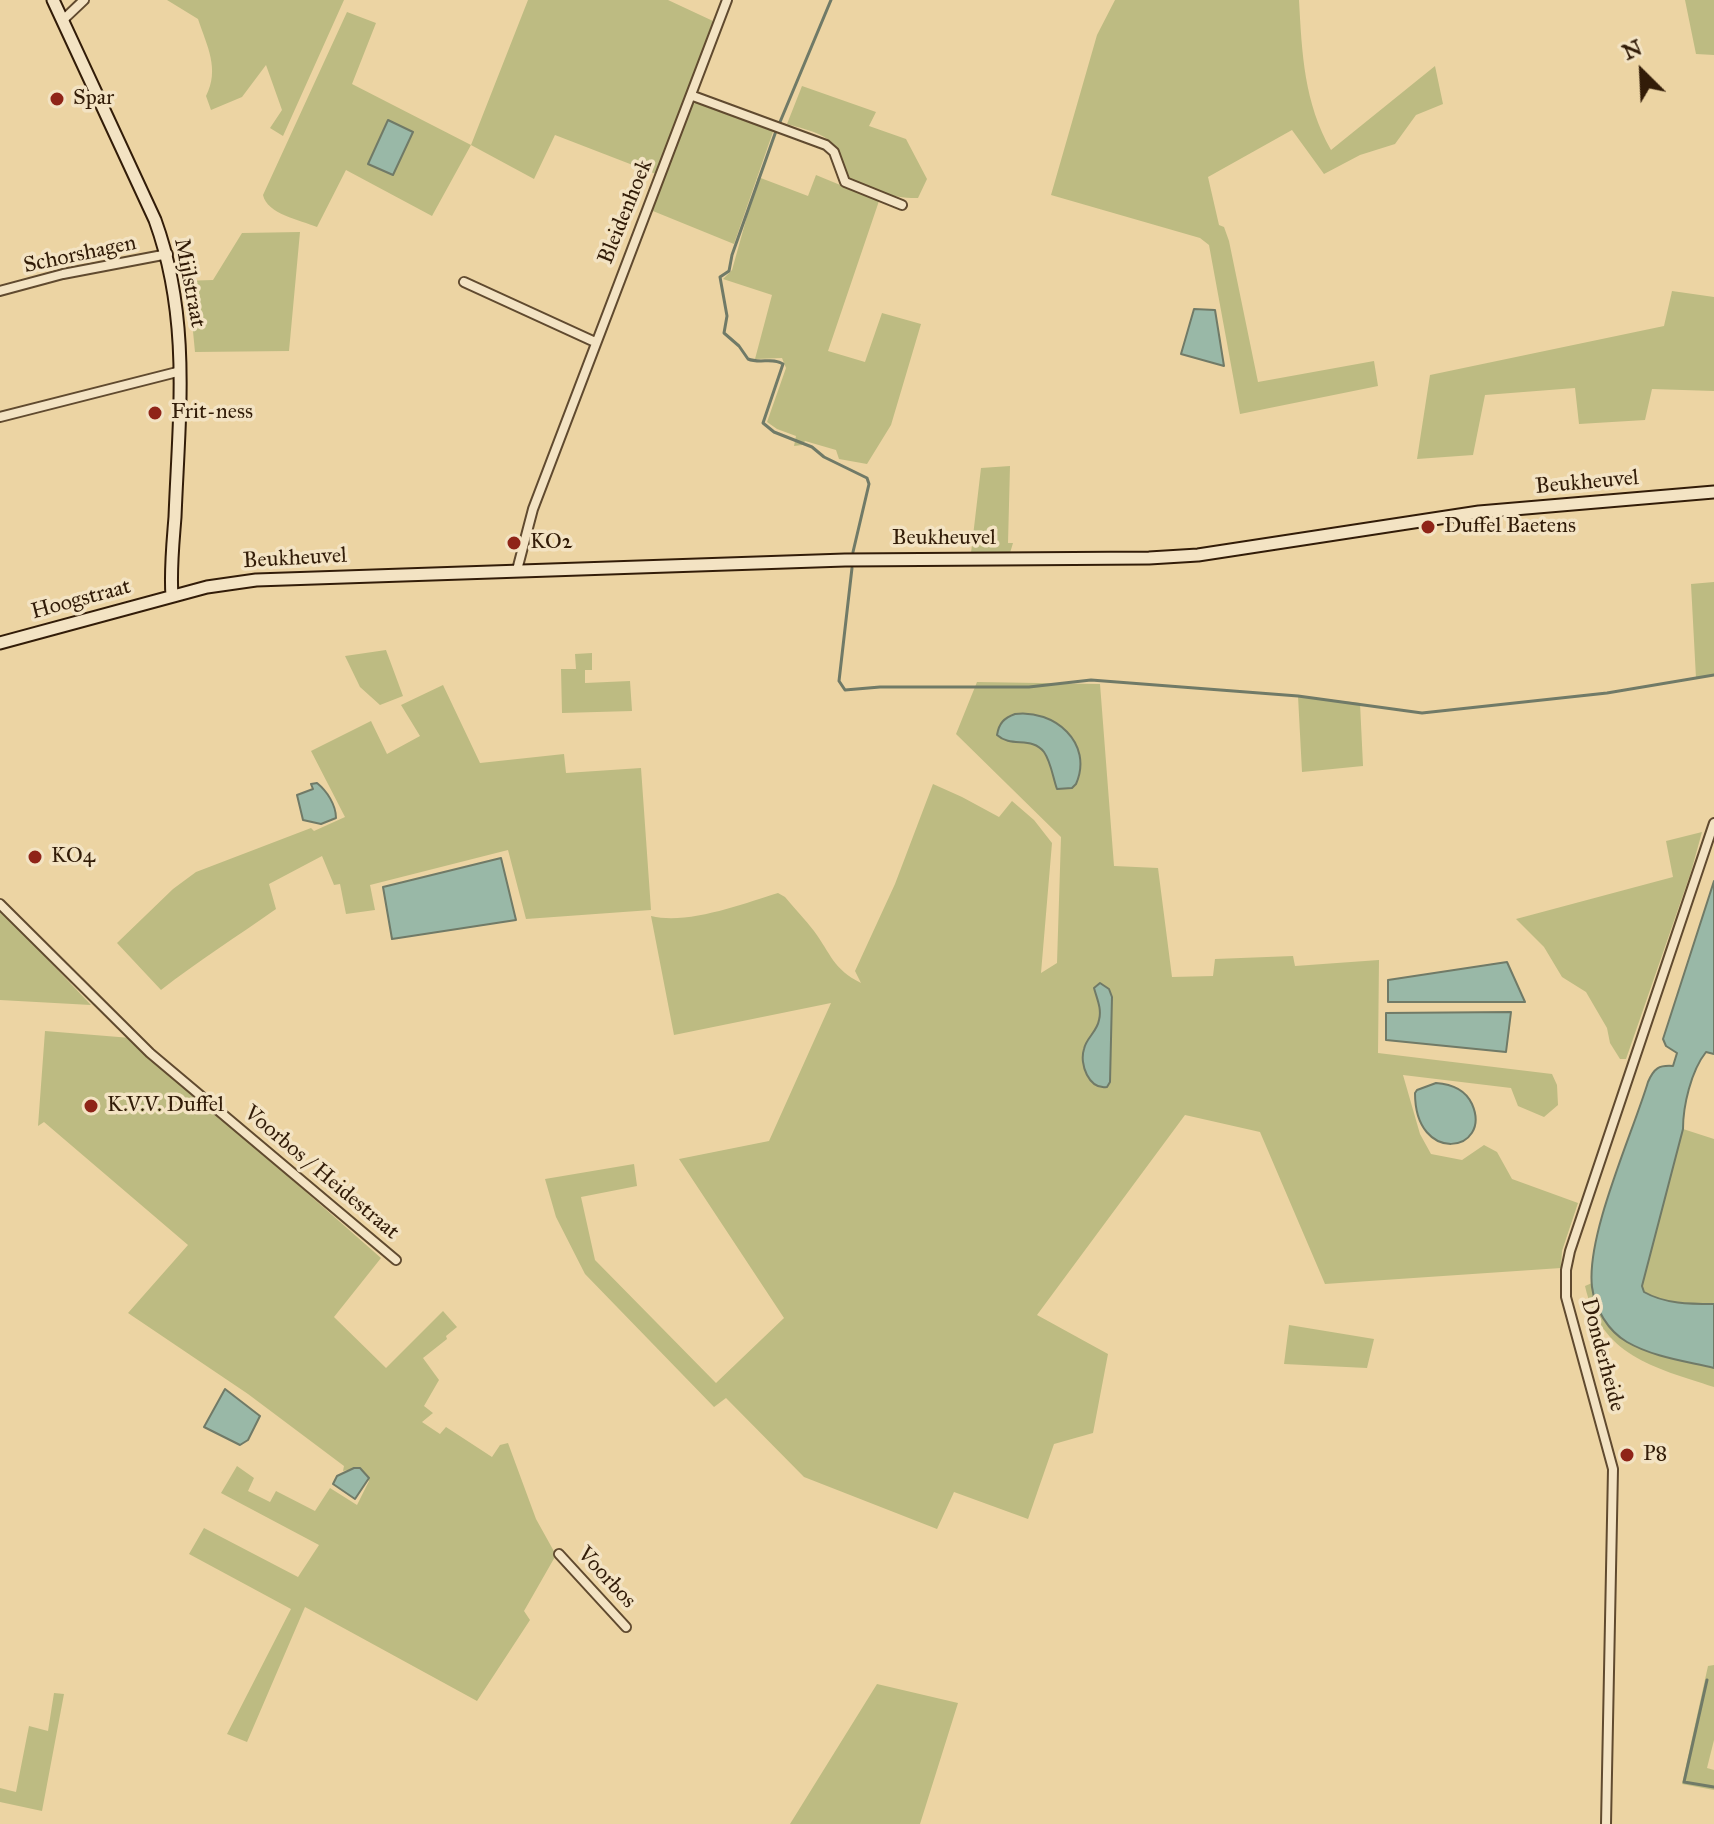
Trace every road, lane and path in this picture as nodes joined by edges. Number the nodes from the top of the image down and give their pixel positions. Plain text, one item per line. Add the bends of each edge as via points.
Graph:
1 (53, 0) edge
2 (84, 0) edge
3 (727, 0) edge
4 (64, 19) junction
5 (693, 96) junction
6 (902, 205) dead end
7 (168, 254) junction
8 (464, 282) dead end
9 (0, 291) edge
10 (595, 342) junction
11 (181, 371) junction
12 (0, 417) edge
13 (1714, 492) edge
14 (517, 570) junction
15 (172, 596) junction
16 (0, 643) edge
17 (1714, 823) edge
18 (0, 904) edge
19 (396, 1260) dead end
20 (559, 1554) dead end
21 (626, 1627) dead end
22 (1606, 1824) edge

1 - 4 street, Mijlstraat
2 - 4 street
3 - 5 street, Bleidenhoek
4 - 7 street, Mijlstraat
5 - 6 street via 826,145 845,182
5 - 10 street, Bleidenhoek
7 - 9 street, Schorshagen
7 - 11 street, Mijlstraat via 179,314
8 - 10 street
10 - 14 street, Bleidenhoek via 533,509
11 - 12 street
11 - 15 street, Mijlstraat
13 - 14 street, Beukheuvel via 1479,512 1198,555
14 - 15 street, Beukheuvel via 256,580
15 - 16 street, Hoogstraat
17 - 22 street, Donderheide via 1566,1270 1566,1297 1613,1469
18 - 19 street, Voorbos / Heidestraat via 150,1053
20 - 21 street, Voorbos

